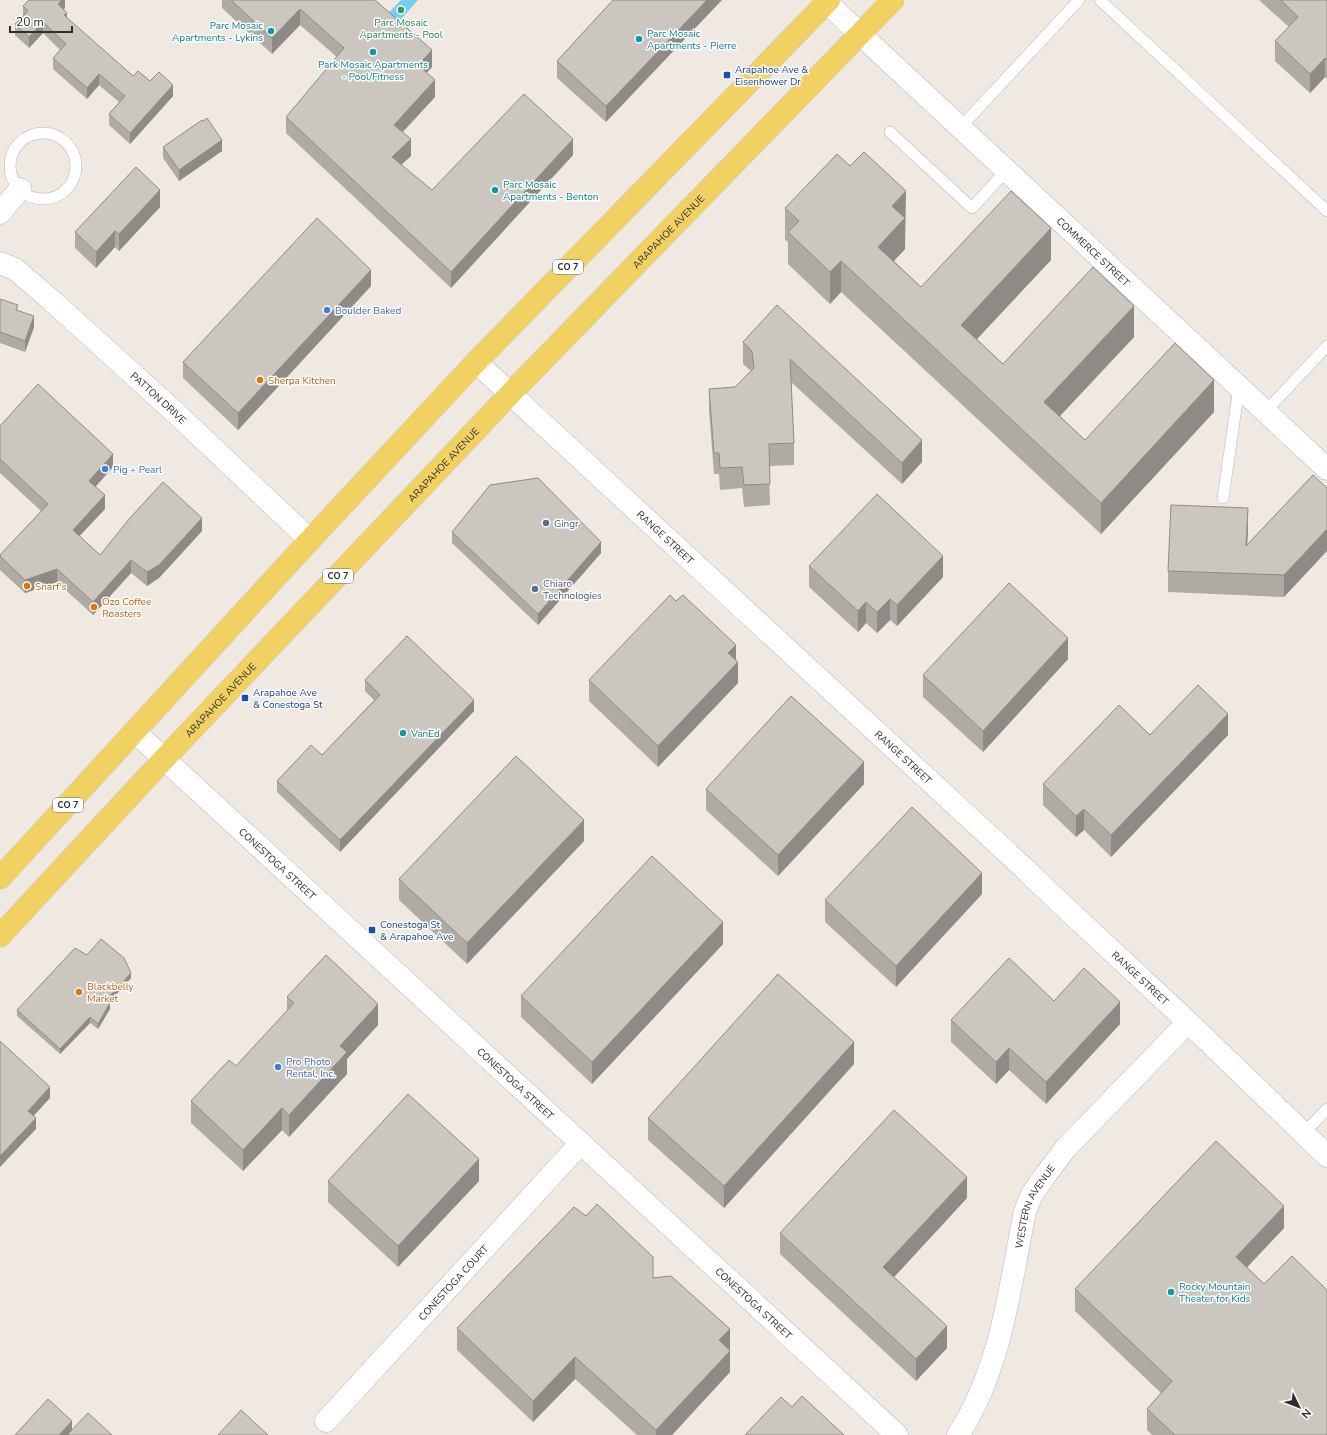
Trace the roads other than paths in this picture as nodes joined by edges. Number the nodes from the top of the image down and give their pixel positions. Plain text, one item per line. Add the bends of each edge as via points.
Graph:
1 (893, 0) edge
2 (1079, 0) edge
3 (1100, 0) edge
4 (827, 1) edge
5 (860, 34) junction
6 (960, 128) junction
7 (890, 132) dead end
8 (1006, 171) junction
9 (20, 189) junction
10 (1327, 211) edge
11 (0, 213) edge
12 (0, 263) edge
13 (1327, 346) edge
14 (476, 362) junction
15 (1239, 388) junction
16 (510, 393) junction
17 (1265, 412) junction
18 (1327, 469) edge
19 (1223, 498) dead end
20 (310, 540) junction
21 (135, 732) junction
22 (164, 759) junction
23 (0, 878) edge
24 (0, 936) edge
25 (1188, 1022) junction
26 (1327, 1108) edge
27 (1303, 1134) junction
28 (581, 1143) junction
29 (1327, 1156) edge
30 (326, 1421) dead end
31 (897, 1435) edge
32 (958, 1435) edge

1 - 5 main road, ARAPAHOE AVENUE / CO 7
2 - 6 lane
3 - 10 lane
4 - 5 street, COMMERCE STREET
4 - 14 main road, CO 7
5 - 6 street, COMMERCE STREET
5 - 16 main road, ARAPAHOE AVENUE / CO 7
6 - 8 street, COMMERCE STREET
7 - 8 lane via 972,208
8 - 15 street, COMMERCE STREET
9 - 9 lane via 38,198 53,197 66,189 72,181 76,161 67,142 47,133 25,138 17,146 11,162 13,179
9 - 11 street
12 - 20 street, PATTON DRIVE via 15,269 50,299
13 - 17 lane
14 - 16 street, RANGE STREET
14 - 20 main road, CO 7
15 - 17 street, COMMERCE STREET
15 - 19 lane
16 - 22 main road, ARAPAHOE AVENUE / CO 7
16 - 25 street, RANGE STREET
17 - 18 street, COMMERCE STREET
20 - 21 main road, CO 7
21 - 22 street, CONESTOGA STREET
21 - 23 main road, CO 7
22 - 24 main road, ARAPAHOE AVENUE / CO 7
22 - 28 street, CONESTOGA STREET
25 - 27 street, RANGE STREET
25 - 32 street, WESTERN AVENUE via 1065,1150 1032,1194 1025,1211 1001,1331 990,1370 978,1400
26 - 27 lane
27 - 29 street, RANGE STREET
28 - 30 street, CONESTOGA COURT
28 - 31 street, CONESTOGA STREET

